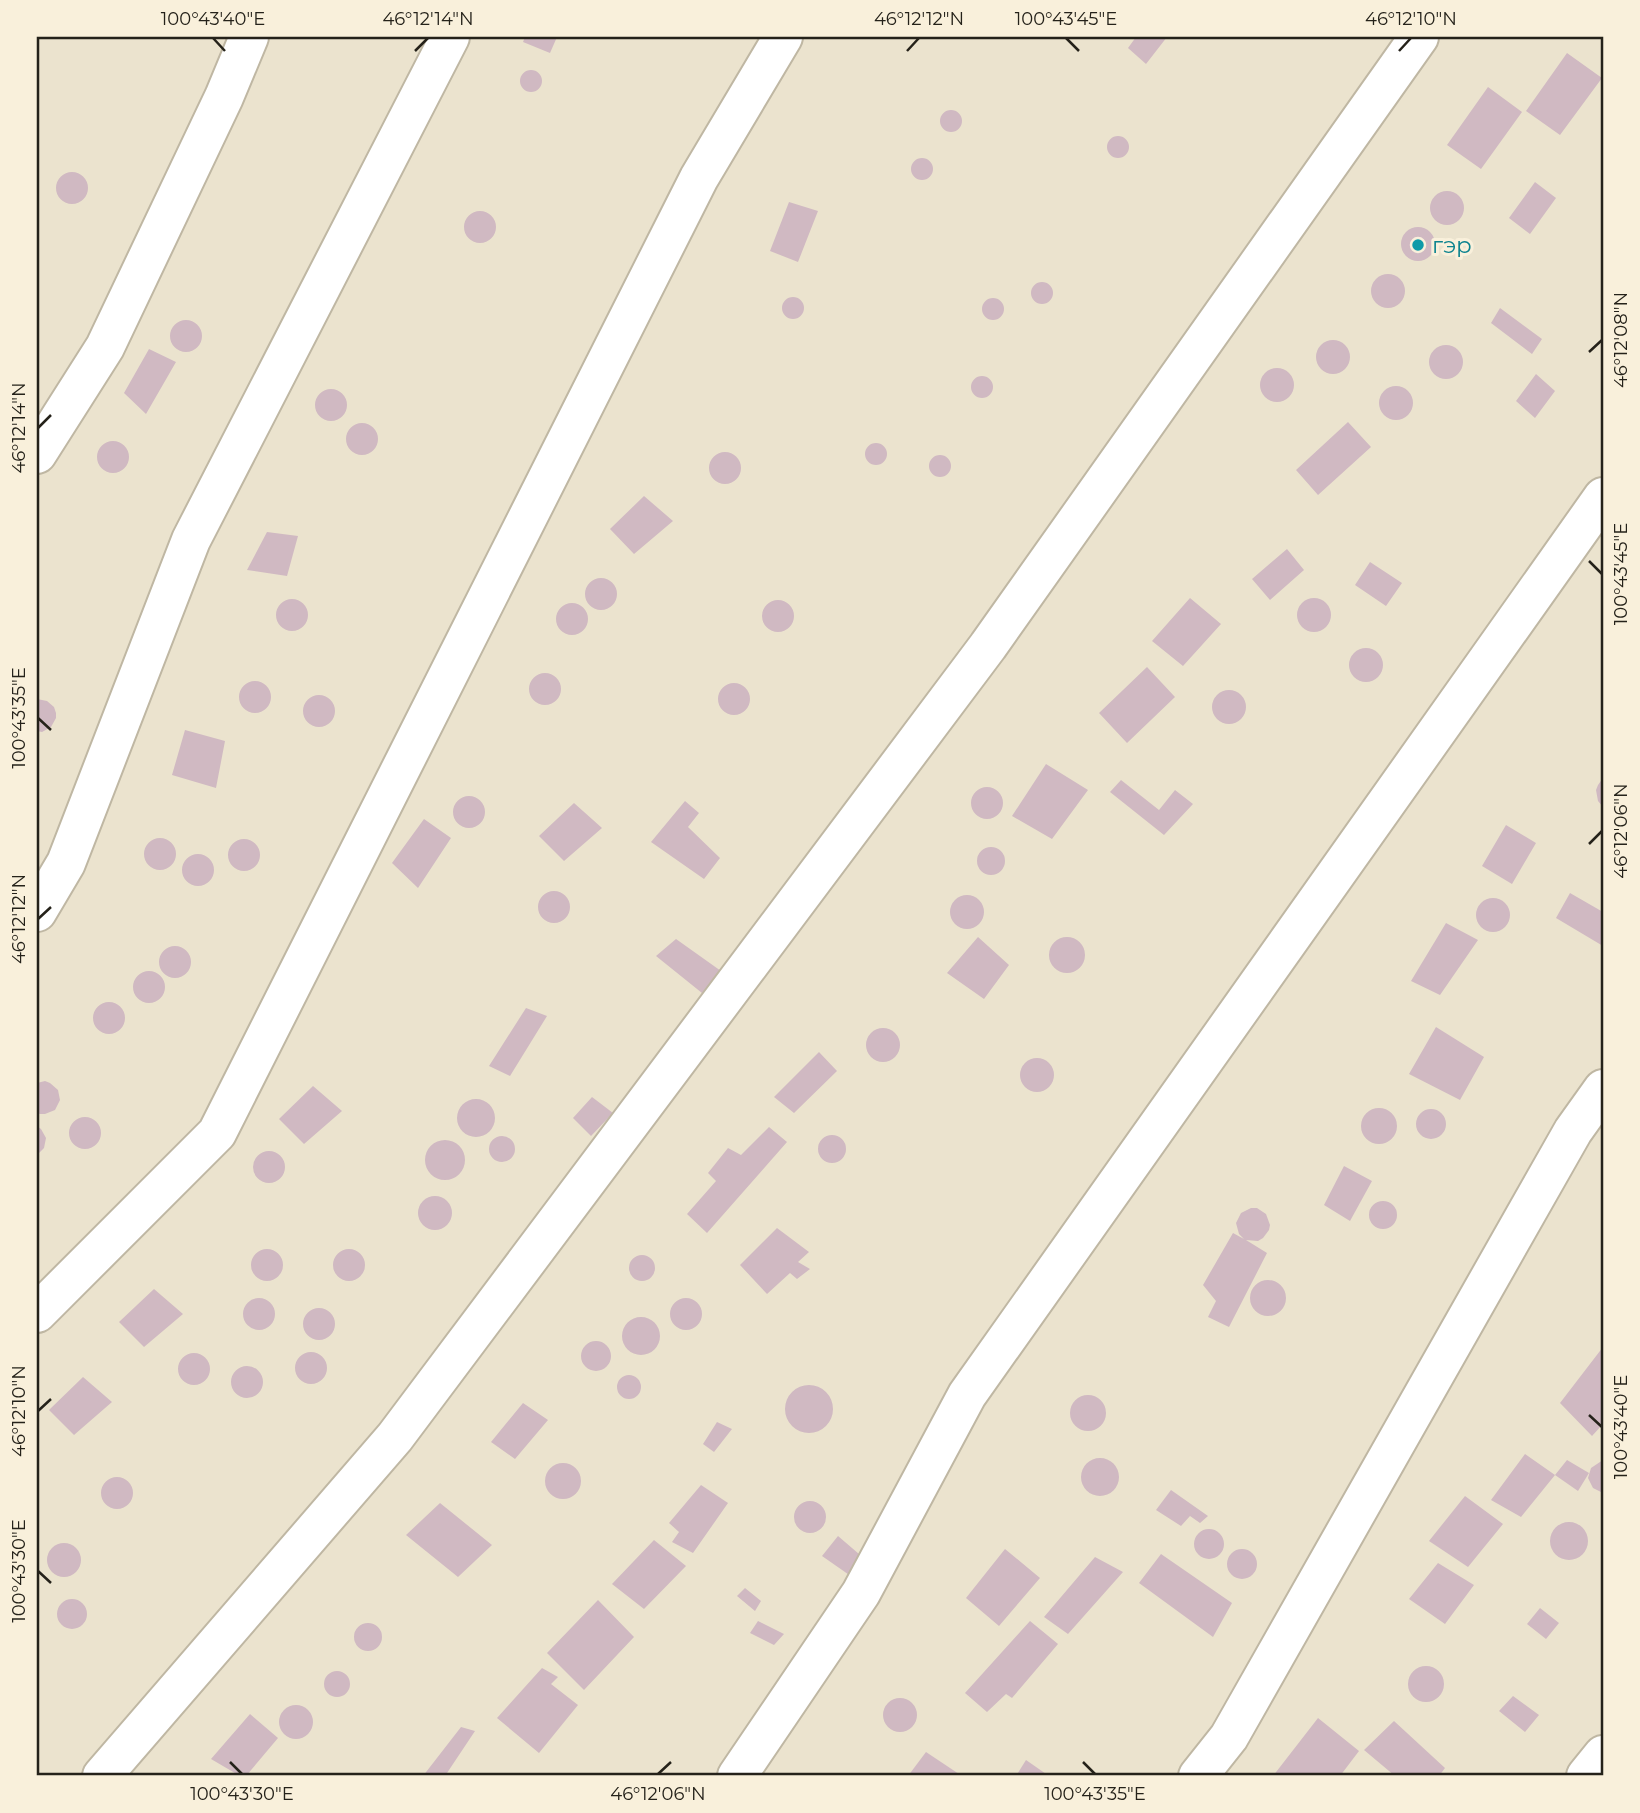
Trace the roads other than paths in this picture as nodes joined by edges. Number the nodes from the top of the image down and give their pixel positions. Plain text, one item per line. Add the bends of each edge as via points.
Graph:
1 (249, 37) edge
2 (450, 37) edge
3 (783, 37) edge
4 (1419, 37) edge
5 (37, 454) edge
6 (1603, 497) edge
7 (37, 912) edge
8 (1603, 1088) edge
9 (37, 1313) edge
10 (1603, 1755) edge
11 (102, 1776) edge
12 (737, 1776) edge
13 (1198, 1776) edge
14 (1586, 1776) edge

1 - 5 street via 105,348
2 - 7 street via 191,540 66,863
3 - 9 street via 699,178 217,1133
4 - 11 street via 988,646 395,1437
6 - 12 street via 967,1395 861,1592
8 - 13 street via 1573,1131 1229,1737
10 - 14 street

